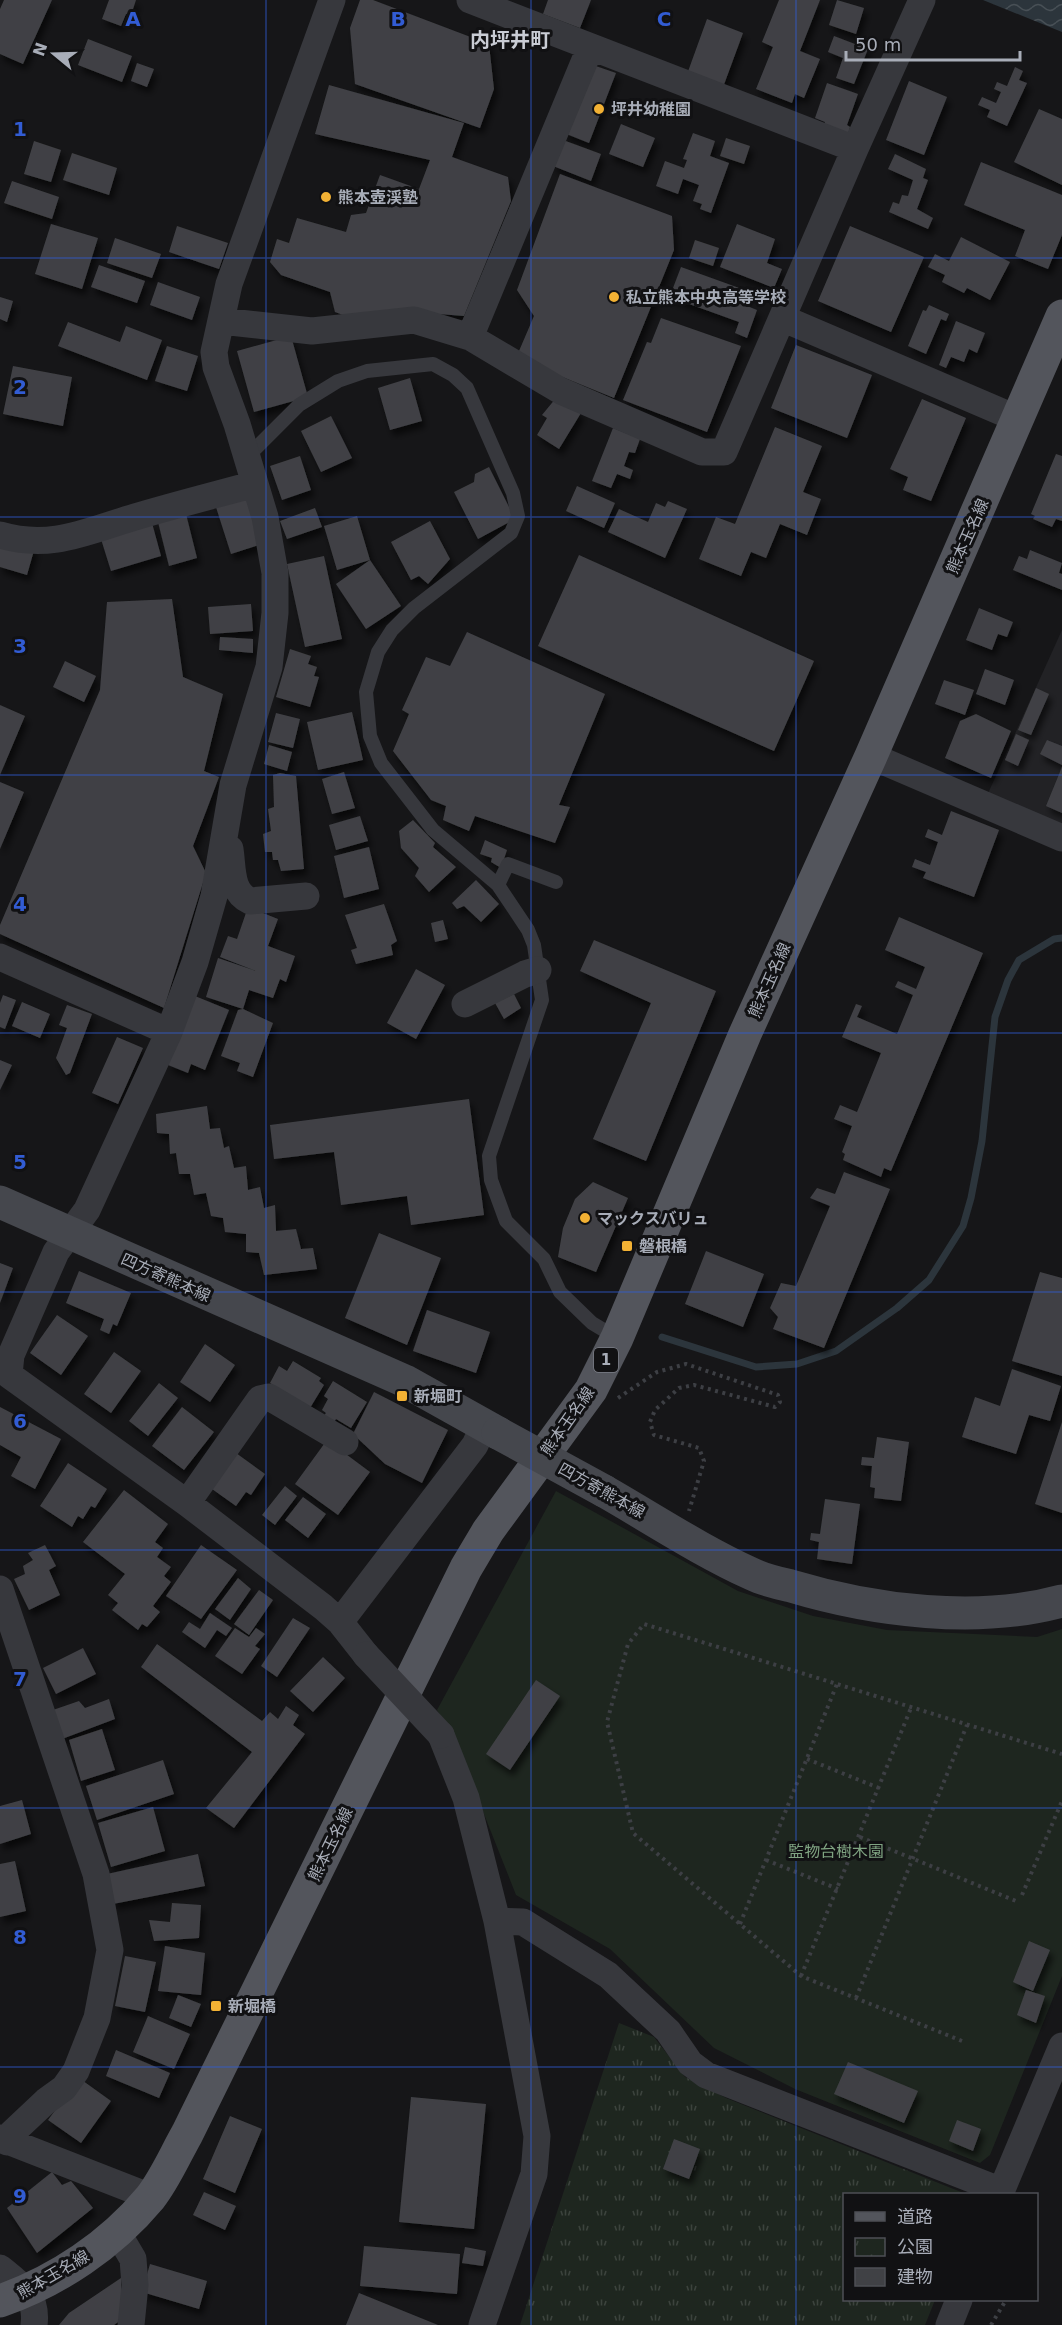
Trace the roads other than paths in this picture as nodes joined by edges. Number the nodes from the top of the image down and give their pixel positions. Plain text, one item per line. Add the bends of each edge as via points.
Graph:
1 (332, 0) edge
2 (471, 0) edge
3 (922, 0) edge
4 (591, 48) junction
5 (855, 148) junction
6 (1062, 316) edge
7 (782, 318) junction
8 (221, 321) junction
9 (470, 337) junction
10 (1018, 419) junction
11 (247, 456) junction
12 (255, 484) junction
13 (0, 535) edge
14 (871, 756) junction
15 (1062, 838) edge
16 (221, 846) junction
17 (556, 882) dead end
18 (498, 885) junction
19 (306, 896) dead end
20 (0, 957) edge
21 (538, 970) junction
22 (465, 1004) dead end
23 (169, 1032) junction
24 (0, 1202) edge
25 (69, 1234) junction
26 (617, 1338) junction
27 (4, 1379) edge
28 (491, 1429) junction
29 (345, 1442) dead end
30 (187, 1503) junction
31 (0, 1588) edge
32 (1062, 1601) edge
33 (340, 1622) junction
34 (497, 1921) junction
35 (1062, 2046) edge
36 (4, 2140) edge
37 (1001, 2193) edge
38 (151, 2197) junction
39 (117, 2232) junction
40 (0, 2268) edge
41 (14, 2296) edge
42 (959, 2301) edge
43 (34, 2325) edge
44 (131, 2325) edge
45 (482, 2325) edge
46 (949, 2325) edge

1 - 8 street via 229,284
2 - 4 street
3 - 5 street
4 - 5 street
4 - 9 street
5 - 7 street
6 - 10 main road, 熊本玉名線 / 1
7 - 9 street via 724,452 702,452 561,391
7 - 10 street
8 - 9 street via 312,331 414,320
8 - 11 street via 214,352 216,367
10 - 14 main road, 熊本玉名線 / 1
11 - 12 street
11 - 18 lane via 299,405 338,381 367,371 434,364 467,388 513,493 518,516 511,533 414,608 392,630 378,652 366,692 370,736 381,764 433,830
12 - 13 street via 56,540 24,542
12 - 16 street via 275,573 275,613 269,667 232,785
14 - 15 street
14 - 26 main road, 熊本玉名線 / 1 via 745,1035
16 - 19 street via 230,847 235,888 244,898 250,901
16 - 23 street via 214,896
17 - 18 lane via 508,864
18 - 21 lane via 528,930
20 - 23 street
21 - 22 street
21 - 26 lane via 542,1000 489,1156 490,1180 506,1221 544,1259 560,1292 592,1323
23 - 25 street via 87,1210
24 - 25 main road, 四方寄熊本線
25 - 27 street via 56,1252
25 - 28 main road, 四方寄熊本線 via 405,1381
26 - 38 main road, 熊本玉名線 / 1 via 591,1390 488,1531 466,1568 187,2134
27 - 30 street
28 - 32 main road, 四方寄熊本線, bridge via 753,1575 834,1599 895,1609 947,1612 1035,1608
28 - 33 street
29 - 30 street via 269,1397 260,1399
30 - 33 street
31 - 36 street via 96,1874 110,1950 97,2018 76,2071 64,2088
33 - 34 street, bridge via 441,1735 466,1798
34 - 37 street via 522,1922 608,1975 668,2031 690,2063 706,2076
34 - 45 street via 537,2136 534,2174
35 - 37 street
36 - 38 street
38 - 39 main road, 熊本玉名線 / 1
39 - 41 main road, 熊本玉名線 / 1 via 78,2263
39 - 44 street via 134,2259
40 - 41 street
41 - 43 street via 34,2308
42 - 46 street

